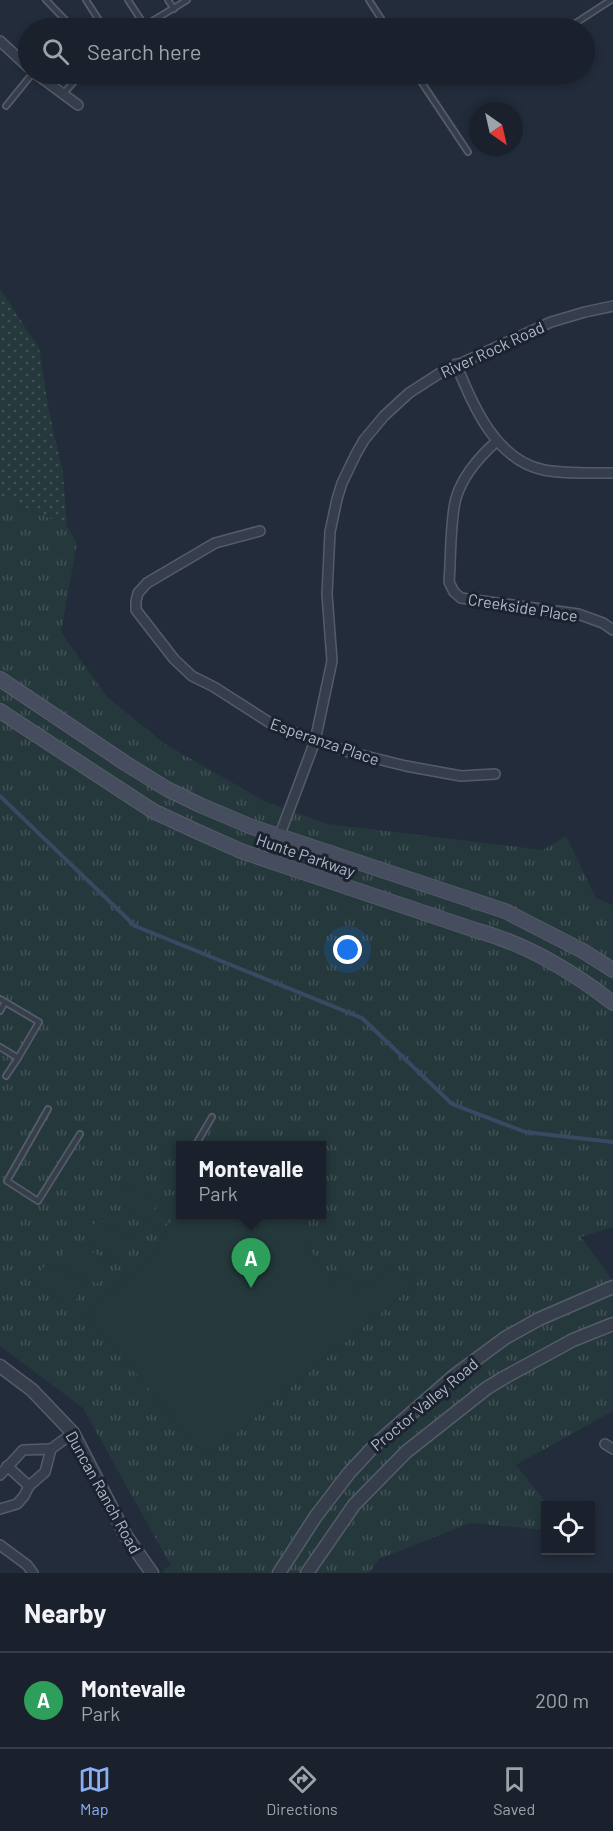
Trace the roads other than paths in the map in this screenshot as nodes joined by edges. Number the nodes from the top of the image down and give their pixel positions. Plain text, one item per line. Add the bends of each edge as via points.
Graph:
1 (46, 0) edge
2 (86, 0) edge
3 (128, 0) edge
4 (168, 0) edge
5 (187, 0) edge
6 (369, 0) edge
7 (611, 0) edge
8 (174, 9) junction
9 (63, 18) edge
10 (98, 18) edge
11 (138, 18) edge
12 (158, 18) edge
13 (381, 18) edge
14 (583, 18) edge
15 (0, 41) edge
16 (18, 58) edge
17 (25, 84) edge
18 (48, 84) edge
19 (72, 84) edge
20 (423, 84) edge
21 (63, 94) junction
22 (78, 105) dead end
23 (6, 106) dead end
24 (468, 152) dead end
25 (613, 306) edge
26 (456, 364) junction
27 (497, 441) junction
28 (613, 473) edge
29 (260, 531) dead end
30 (613, 630) edge
31 (0, 679) edge
32 (0, 711) edge
33 (315, 741) junction
34 (495, 774) dead end
35 (279, 836) junction
36 (270, 861) junction
37 (613, 970) edge
38 (3, 1001) edge
39 (613, 1003) edge
40 (0, 1011) edge
41 (0, 1047) edge
42 (18, 1058) junction
43 (6, 1076) dead end
44 (48, 1109) dead end
45 (212, 1117) dead end
46 (80, 1134) dead end
47 (198, 1141) edge
48 (613, 1287) edge
49 (613, 1324) edge
50 (0, 1366) edge
51 (73, 1433) junction
52 (51, 1449) junction
53 (7, 1466) junction
54 (0, 1475) edge
55 (29, 1486) junction
56 (0, 1509) edge
57 (0, 1545) edge
58 (33, 1573) edge
59 (152, 1573) edge
60 (279, 1573) edge
61 (307, 1573) edge

1 - 9 lane
2 - 10 lane
3 - 11 lane
4 - 8 lane
5 - 8 lane
6 - 13 lane
7 - 14 lane
8 - 12 lane
15 - 16 street
17 - 23 lane
18 - 21 street
19 - 21 lane
20 - 24 lane
21 - 22 street
25 - 26 street, River Rock Road via 551,322
26 - 27 street
26 - 33 street, River Rock Road via 417,387 384,416 356,454 342,483 330,532 327,594 332,661
27 - 28 street via 513,456 542,470
27 - 30 street, Creekside Place via 476,462 457,496 449,582 454,592 461,598 578,614
29 - 33 street, Esperanza Place via 215,543 147,583 138,593 136,610 192,676 275,726
31 - 35 main road, Hunte Parkway via 167,789
32 - 36 main road, Hunte Parkway via 153,811
33 - 34 street, Esperanza Place via 426,770 461,776
33 - 35 street, River Rock Road
35 - 36 street, River Rock Road
35 - 37 main road, Hunte Parkway via 505,911
36 - 39 main road, Hunte Parkway via 498,936 570,973
38 - 40 lane
38 - 42 lane via 39,1022
41 - 42 lane
42 - 43 lane
44 - 46 lane via 7,1181 38,1201
45 - 47 lane
48 - 60 street, Proctor Valley Road via 538,1319 505,1338 448,1381 375,1444 349,1473
49 - 61 street, Proctor Valley Road via 573,1340 487,1388 406,1452 354,1505
50 - 51 street, Duncan Ranch Road via 32,1389
51 - 52 street
51 - 59 street, Duncan Ranch Road via 126,1536
52 - 53 street via 23,1450
52 - 55 street via 45,1472
53 - 54 street
53 - 55 street
55 - 56 street via 17,1504
57 - 58 street

